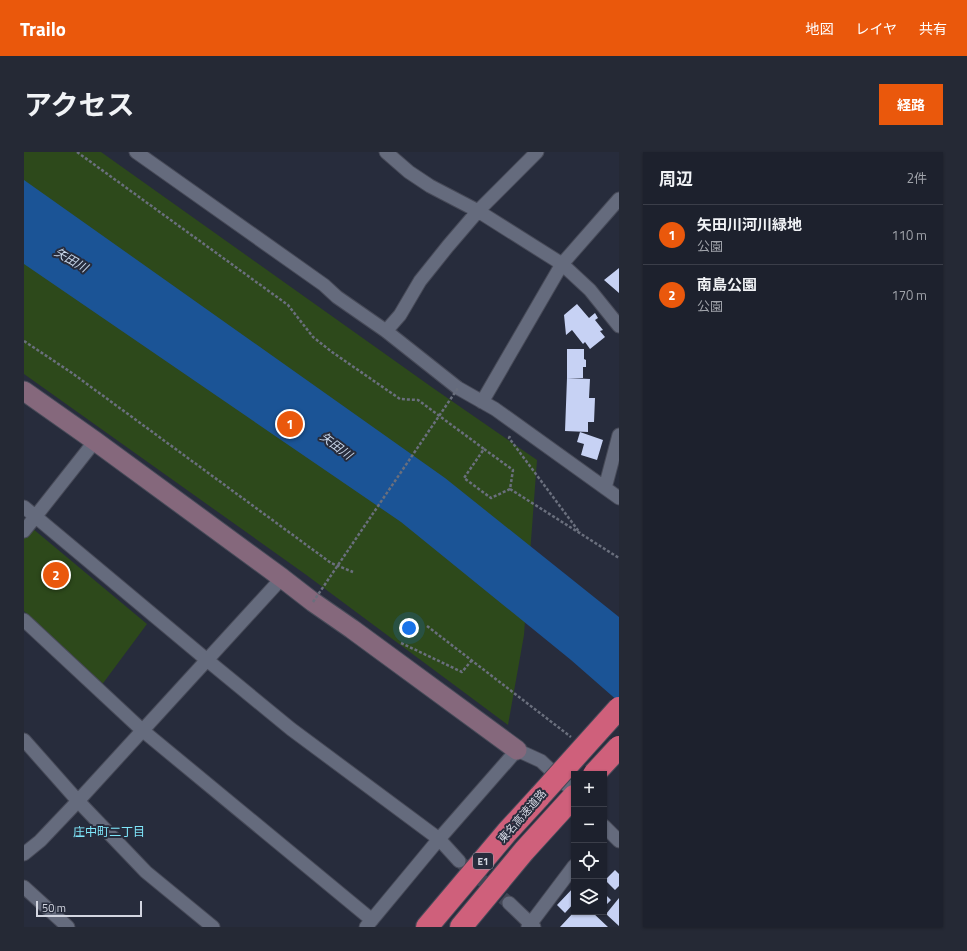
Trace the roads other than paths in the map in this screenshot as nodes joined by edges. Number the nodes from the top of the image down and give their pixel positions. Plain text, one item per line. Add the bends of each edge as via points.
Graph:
1 (136, 152) edge
2 (386, 152) edge
3 (537, 152) edge
4 (619, 199) edge
5 (478, 211) junction
6 (562, 264) junction
7 (619, 326) edge
8 (386, 331) junction
9 (24, 390) edge
10 (482, 402) junction
11 (619, 435) edge
12 (95, 441) junction
13 (605, 488) junction
14 (619, 498) edge
15 (24, 507) edge
16 (36, 516) junction
17 (24, 530) edge
18 (282, 578) junction
19 (24, 620) edge
20 (206, 660) junction
21 (619, 708) edge
22 (142, 730) junction
23 (24, 740) edge
24 (619, 747) edge
25 (517, 750) junction
26 (597, 771) edge
27 (571, 789) edge
28 (571, 799) edge
29 (78, 801) junction
30 (607, 829) edge
31 (439, 839) junction
32 (619, 840) edge
33 (24, 854) edge
34 (459, 862) tunnel mouth
35 (571, 870) edge
36 (24, 887) edge
37 (509, 903) tunnel mouth
38 (369, 924) edge
39 (531, 926) edge
40 (68, 927) edge
41 (213, 927) edge
42 (427, 927) edge
43 (461, 927) edge

1 - 8 street
2 - 5 street via 430,186
3 - 5 street
4 - 6 street
5 - 6 street
5 - 8 street via 420,281 400,315
6 - 7 street via 590,290
6 - 10 street
8 - 10 street via 458,388
9 - 12 street
10 - 13 street
11 - 13 street
12 - 16 street
12 - 18 street
13 - 14 street
15 - 16 street
16 - 17 street
16 - 20 street
18 - 20 street
18 - 25 street
19 - 22 street
20 - 22 street
20 - 31 street via 291,729
21 - 42 highway, 東名高速道路 / E1, bridge
22 - 29 street
22 - 38 street
23 - 29 street
24 - 26 highway, bridge
25 - 27 street via 541,761
25 - 31 street
28 - 43 highway, E1
29 - 33 street
29 - 41 street via 146,872
30 - 32 street
31 - 34 street
31 - 38 street
35 - 39 street
36 - 40 street
37 - 39 street

